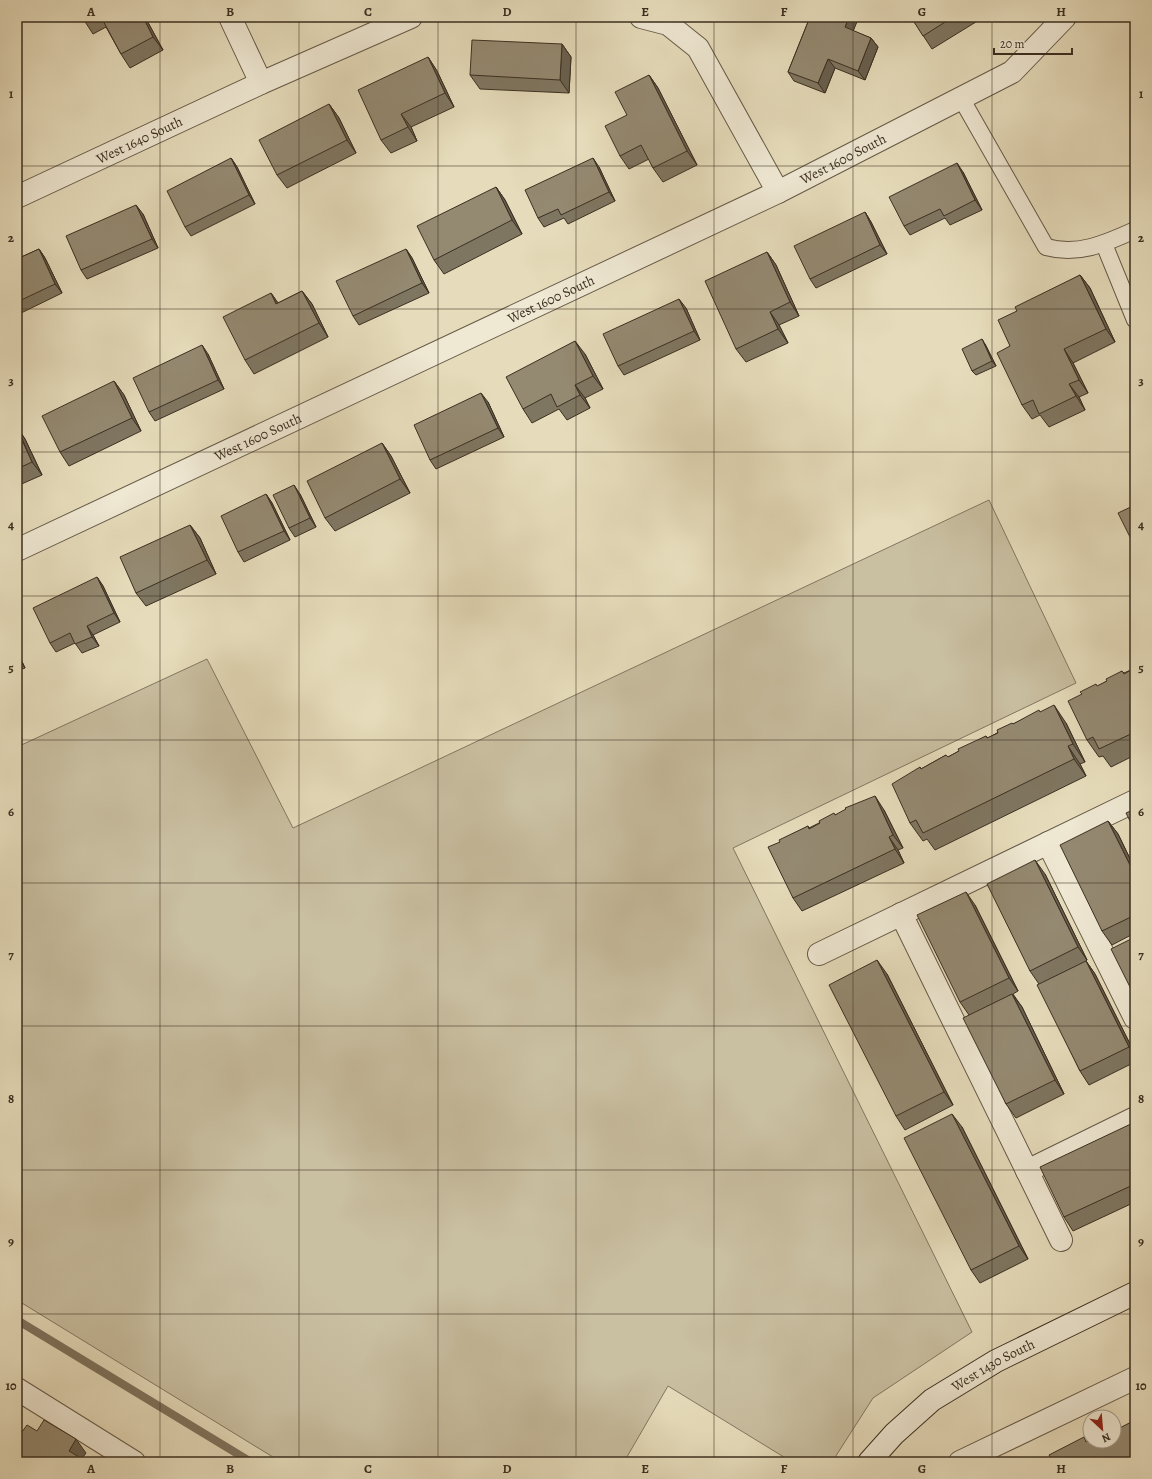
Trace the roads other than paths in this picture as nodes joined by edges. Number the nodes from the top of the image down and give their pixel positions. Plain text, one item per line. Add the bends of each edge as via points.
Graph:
1 (230, 17) edge
2 (411, 17) edge
3 (641, 17) edge
4 (1065, 17) edge
5 (261, 83) junction
6 (961, 98) junction
7 (778, 192) junction
8 (17, 197) edge
9 (1135, 230) edge
10 (1104, 244) junction
11 (1135, 320) edge
12 (17, 550) edge
13 (1135, 801) edge
14 (1048, 843) junction
15 (901, 914) junction
16 (819, 954) dead end
17 (1135, 1018) edge
18 (1135, 1118) edge
19 (1026, 1171) junction
20 (1061, 1240) dead end
21 (1135, 1293) edge
22 (1135, 1378) edge
23 (17, 1389) edge
24 (134, 1462) edge
25 (869, 1462) edge
26 (960, 1462) edge

1 - 5 street
2 - 5 street, West 1640 South
3 - 7 street via 668,24 698,48
4 - 6 street, West 1600 South via 1012,72
5 - 8 street, West 1640 South
6 - 7 street, West 1600 South
6 - 10 lane via 1046,247 1061,251
7 - 12 street, West 1600 South
9 - 10 lane
10 - 11 lane
13 - 14 street
14 - 15 street
14 - 17 street
15 - 16 street
15 - 19 street
18 - 19 street
19 - 20 street
21 - 25 street, West 1430 South via 996,1361 932,1400 894,1434
22 - 26 street
23 - 24 street

